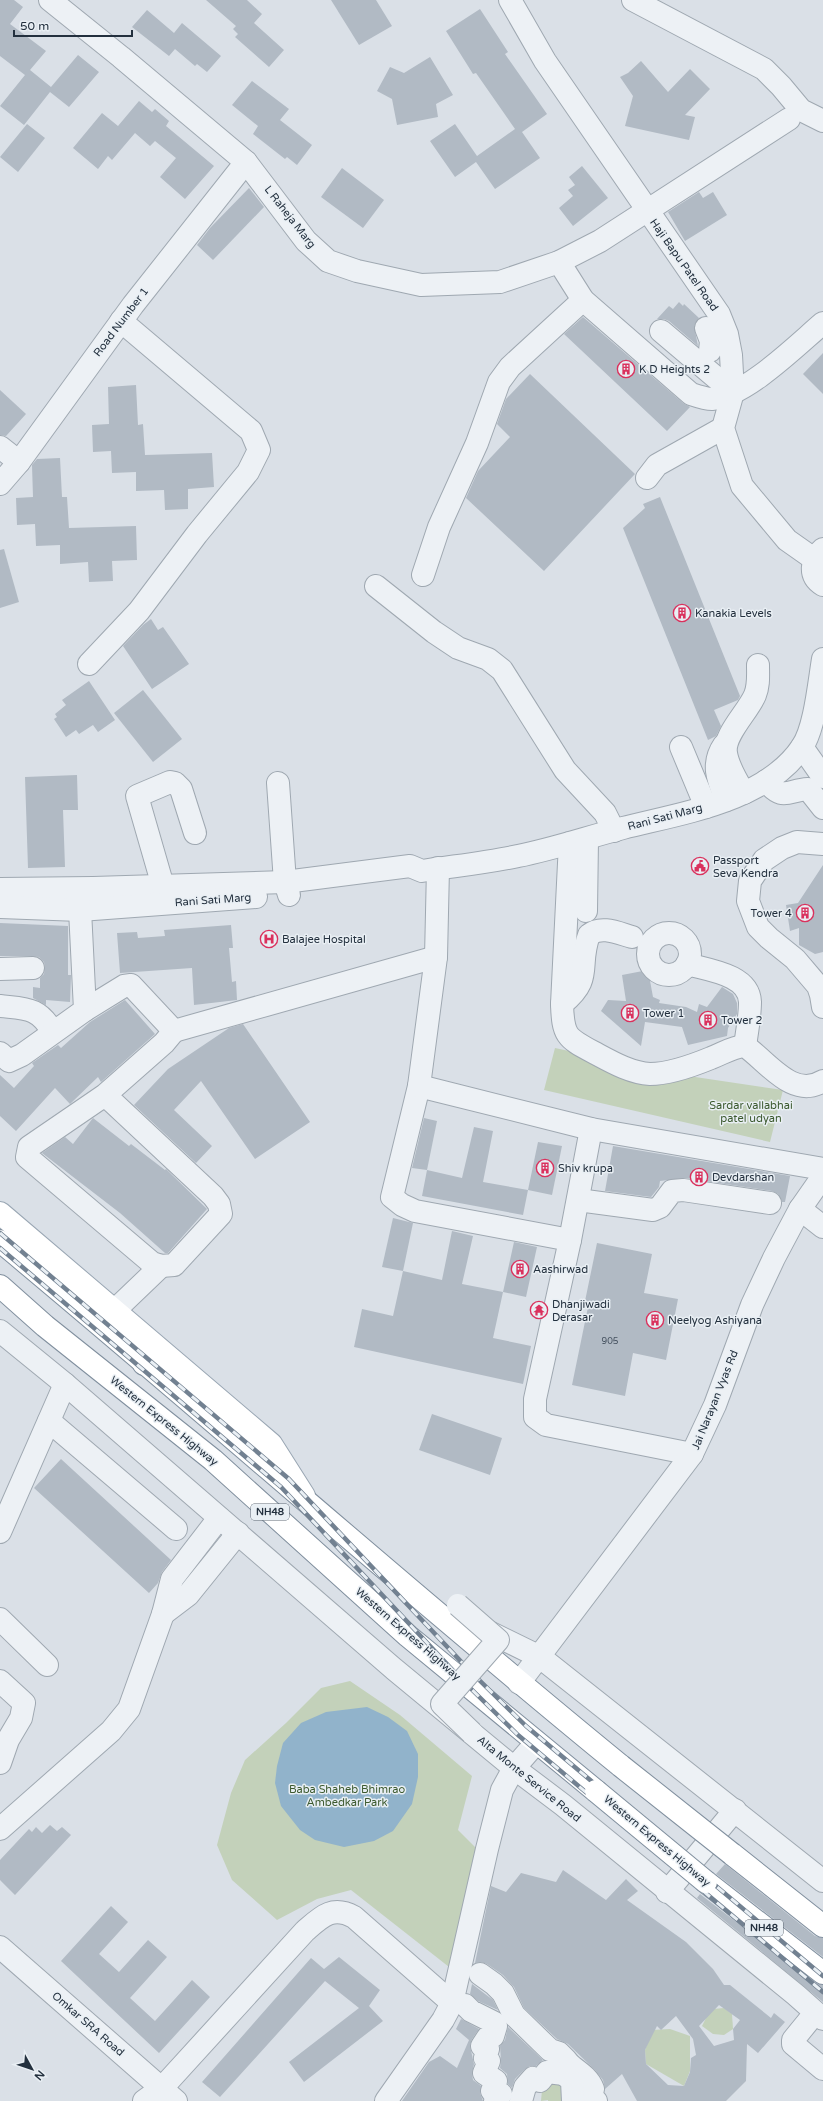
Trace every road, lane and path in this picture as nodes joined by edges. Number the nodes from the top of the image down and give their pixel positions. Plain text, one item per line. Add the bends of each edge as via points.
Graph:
1 (50, 0) edge
2 (510, 0) edge
3 (633, 0) edge
4 (789, 119) dead end
5 (823, 121) edge
6 (246, 162) junction
7 (647, 212) junction
8 (559, 262) junction
9 (583, 300) junction
10 (121, 321) junction
11 (823, 323) edge
12 (709, 324) junction
13 (661, 331) dead end
14 (710, 351) dead end
15 (733, 392) junction
16 (723, 428) junction
17 (0, 447) edge
18 (19, 462) junction
19 (647, 478) dead end
20 (0, 484) edge
21 (819, 554) edge
22 (423, 575) dead end
23 (823, 584) edge
24 (376, 586) dead end
25 (823, 659) edge
26 (89, 664) dead end
27 (758, 665) dead end
28 (681, 747) dead end
29 (802, 747) junction
30 (823, 777) edge
31 (766, 781) junction
32 (278, 783) dead end
33 (735, 796) junction
34 (706, 807) junction
35 (823, 808) edge
36 (614, 831) junction
37 (195, 833) dead end
38 (578, 841) junction
39 (823, 844) edge
40 (430, 869) junction
41 (76, 888) junction
42 (287, 888) junction
43 (0, 889) edge
44 (165, 895) junction
45 (0, 907) edge
46 (80, 910) junction
47 (586, 911) dead end
48 (632, 936) dead end
49 (436, 958) junction
50 (687, 964) dead end
51 (33, 968) dead end
52 (0, 969) edge
53 (562, 1004) junction
54 (0, 1006) edge
55 (823, 1007) edge
56 (84, 1010) junction
57 (174, 1030) junction
58 (53, 1032) junction
59 (745, 1046) junction
60 (0, 1053) edge
61 (823, 1081) edge
62 (419, 1086) junction
63 (105, 1095) junction
64 (591, 1129) junction
65 (823, 1169) edge
66 (823, 1176) edge
67 (578, 1200) junction
68 (770, 1203) dead end
69 (800, 1209) junction
70 (0, 1213) edge
71 (823, 1227) edge
72 (570, 1240) junction
73 (0, 1241) edge
74 (161, 1266) junction
75 (0, 1286) edge
76 (114, 1312) junction
77 (0, 1331) edge
78 (151, 1357) junction
79 (65, 1384) junction
80 (49, 1422) junction
81 (692, 1454) junction
82 (256, 1458) junction
83 (237, 1481) junction
84 (306, 1500) junction
85 (219, 1518) junction
86 (176, 1529) dead end
87 (0, 1532) edge
88 (238, 1533) junction
89 (458, 1606) dead end
90 (163, 1614) junction
91 (0, 1619) edge
92 (489, 1632) junction
93 (540, 1657) junction
94 (47, 1665) dead end
95 (0, 1681) edge
96 (519, 1683) junction
97 (472, 1733) junction
98 (536, 1743) junction
99 (0, 1761) edge
100 (514, 1768) junction
101 (735, 1810) junction
102 (0, 1829) edge
103 (823, 1881) edge
104 (668, 1892) junction
105 (823, 1926) edge
106 (0, 1947) edge
107 (480, 1974) dead end
108 (823, 1974) edge
109 (458, 2004) junction
110 (819, 2016) edge
111 (567, 2070) junction
112 (823, 2070) edge
113 (169, 2095) edge
114 (507, 2099) edge
115 (144, 2101) edge
116 (386, 2101) edge
117 (573, 2101) edge
118 (596, 2101) edge

1 - 6 street, L Raheja Marg via 121,56
2 - 7 street, Haji Bapu Patel Road via 545,61
3 - 5 street via 764,69 801,110
4 - 7 street, L Raheja Marg
6 - 8 street, L Raheja Marg via 312,246 328,261 357,271 421,285 500,282
6 - 10 street, Road Number 1
7 - 8 street, L Raheja Marg
7 - 12 street, Haji Bapu Patel Road
8 - 9 street
9 - 15 street via 691,394 712,399
9 - 22 street via 510,366 499,382 477,442 439,528
10 - 18 street, Road Number 1
10 - 26 street via 251,431 259,450 248,472 139,611
11 - 15 street via 761,377
12 - 14 street
12 - 15 street, Haji Bapu Patel Road via 727,334 732,355
13 - 15 street
15 - 16 street, Haji Bapu Patel Road
16 - 19 street via 657,465
16 - 21 street via 742,486 787,540
17 - 18 street
18 - 20 street, Road Number 1
21 - 23 street via 813,572
24 - 36 street via 458,648 488,658 502,670 566,770 605,813
25 - 29 street, Rani Sati Marg via 810,730
27 - 33 street via 755,697 718,754 716,765 716,776
28 - 34 street
29 - 30 street
29 - 31 street, Rani Sati Marg via 785,767
31 - 33 street, Rani Sati Marg
31 - 35 street via 777,792 783,794 808,788
32 - 42 street
33 - 34 street, Rani Sati Marg
34 - 36 street, Rani Sati Marg
36 - 38 street, Rani Sati Marg
37 - 44 street via 181,789 175,783 170,782 137,796
38 - 40 street, Rani Sati Marg via 517,856
38 - 47 street
38 - 53 street
39 - 55 street via 797,842 764,860 750,881 748,901 758,927 795,959 818,986
40 - 42 street, Rani Sati Marg via 410,881
40 - 49 street
41 - 43 street, Rani Sati Marg
41 - 44 street, Rani Sati Marg
41 - 46 street
42 - 44 street, Rani Sati Marg
44 - 46 street, Rani Sati Marg
45 - 46 street, Rani Sati Marg
46 - 56 street
48 - 53 street via 601,930 589,935 582,983
49 - 57 street
49 - 62 street
50 - 59 street via 728,975 748,993 750,1001
51 - 52 street
53 - 59 street via 562,1026 573,1042 623,1068 650,1074 684,1068 734,1046
54 - 58 street via 38,1013
56 - 57 street via 130,985
56 - 58 street
57 - 63 street via 164,1043
58 - 60 street via 9,1061
59 - 61 street via 784,1079 798,1085 818,1084
62 - 64 street
62 - 72 street via 392,1197 415,1211
63 - 74 street via 219,1204 221,1214 174,1264
63 - 74 street via 29,1147 27,1157 152,1263
64 - 65 street
64 - 67 street
66 - 69 street, Jai Narayan Vyas Rd
67 - 68 street via 653,1210 660,1207 672,1192 683,1190
67 - 72 street
69 - 71 street
69 - 81 street, Jai Narayan Vyas Rd via 752,1305 715,1405
70 - 76 main road
72 - 81 street via 535,1399 535,1417 546,1425
73 - 78 main road, NH48
74 - 76 street
75 - 83 main road, Western Express Highway / NH48 via 45,1326
76 - 78 main road
77 - 79 street, Alta Monte Service Road
78 - 82 main road, NH48
78 - 84 main road via 244,1419 271,1444
79 - 80 street
79 - 85 street, Alta Monte Service Road
80 - 86 street
80 - 87 street
81 - 93 street, Jai Narayan Vyas Rd
82 - 83 main road
82 - 84 main road, NH48
83 - 98 main road, Western Express Highway / NH48 via 408,1636
84 - 96 main road, NH48
85 - 88 street, Alta Monte Service Road
85 - 90 street via 172,1579
88 - 90 street via 188,1595
88 - 97 street, Alta Monte Service Road via 394,1669
89 - 92 street, bridge
90 - 102 street via 129,1709 111,1731
91 - 94 street
92 - 93 street
92 - 97 street, bridge via 498,1640 442,1704
93 - 96 street, Jai Narayan Vyas Rd
93 - 101 street
95 - 99 street via 24,1702 21,1718 8,1740
96 - 105 main road, NH48, bridge
97 - 100 street, Alta Monte Service Road
98 - 100 street
98 - 108 main road, Western Express Highway / NH48, bridge
100 - 104 street, Alta Monte Service Road
100 - 109 street via 502,1790 486,1849
101 - 103 street
101 - 104 street
104 - 110 street, Alta Monte Service Road
106 - 113 street, Omkar SRA Road
107 - 111 street via 503,1994 514,2015 550,2050 559,2053 566,2060
109 - 113 street via 354,1917 344,1912 331,1912 305,1931
109 - 114 street via 495,2024 493,2036 488,2037 482,2046 488,2049 485,2058 489,2061 484,2073 496,2081 492,2091
109 - 116 street via 443,2020
110 - 112 street via 793,2040 793,2044
111 - 114 street via 548,2072 540,2081 533,2078
111 - 117 street via 572,2081
111 - 118 street via 591,2083 593,2090 588,2095
113 - 115 street

